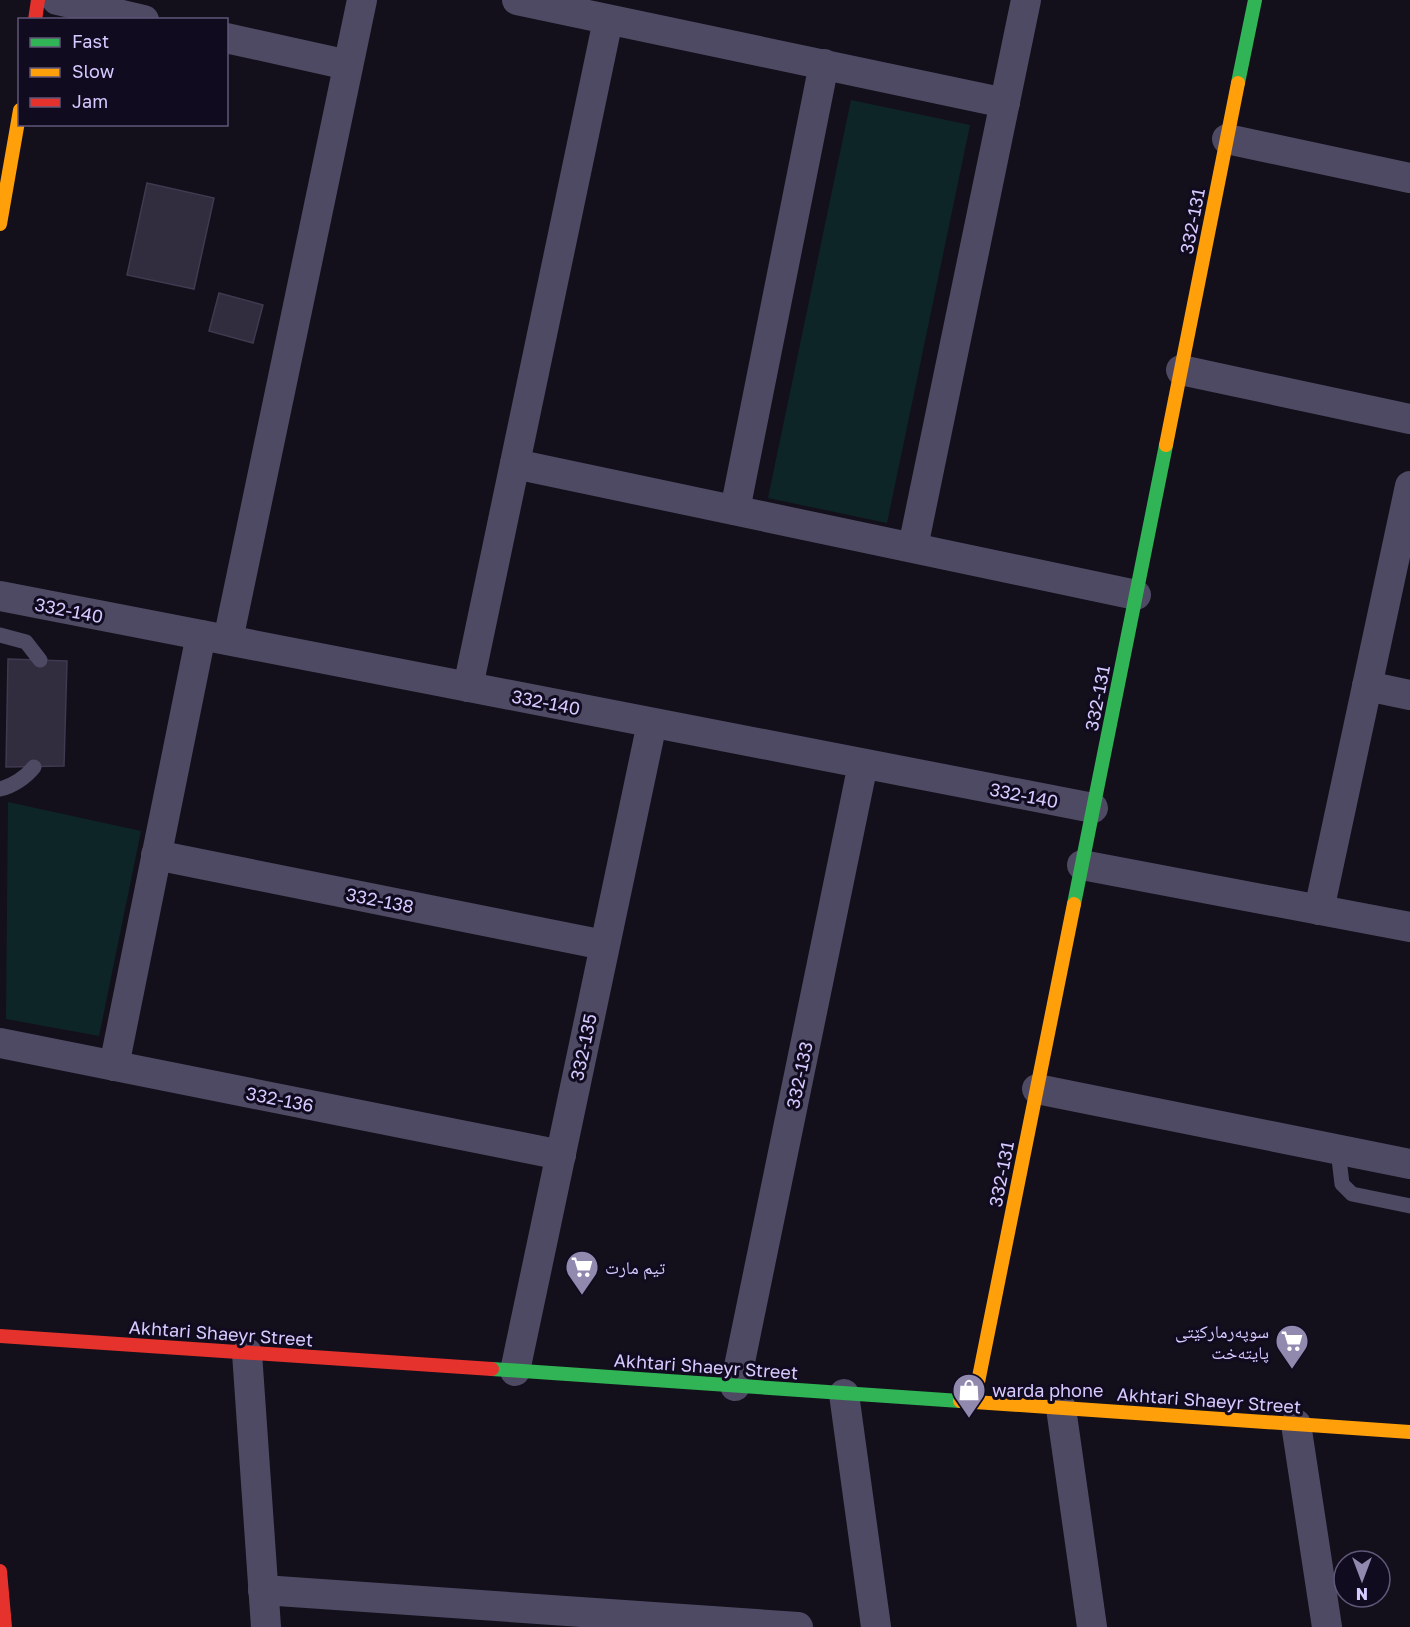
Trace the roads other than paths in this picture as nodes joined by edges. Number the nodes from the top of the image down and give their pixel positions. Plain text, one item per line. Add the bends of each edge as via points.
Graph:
1 (38, 0) edge
2 (57, 0) edge
3 (362, 0) edge
4 (517, 0) edge
5 (1026, 0) edge
6 (1255, 0) edge
7 (35, 18) edge
8 (135, 18) edge
9 (609, 20) junction
10 (228, 38) edge
11 (824, 64) junction
12 (348, 65) junction
13 (1005, 103) junction
14 (18, 121) edge
15 (1227, 139) junction
16 (1410, 178) edge
17 (0, 224) edge
18 (1181, 369) junction
19 (1410, 419) edge
20 (515, 464) junction
21 (1410, 486) edge
22 (735, 510) junction
23 (913, 547) junction
24 (1136, 595) junction
25 (0, 596) edge
26 (0, 635) edge
27 (215, 638) junction
28 (40, 660) dead end
29 (1367, 686) junction
30 (468, 687) junction
31 (1410, 694) edge
32 (652, 723) junction
33 (863, 764) junction
34 (34, 767) dead end
35 (0, 789) edge
36 (1093, 808) junction
37 (156, 855) junction
38 (1082, 865) junction
39 (1319, 910) junction
40 (1410, 927) edge
41 (604, 945) junction
42 (0, 1043) edge
43 (114, 1066) junction
44 (1037, 1089) junction
45 (1338, 1150) junction
46 (561, 1155) junction
47 (1410, 1164) edge
48 (1410, 1206) edge
49 (0, 1336) edge
50 (247, 1353) junction
51 (515, 1371) junction
52 (735, 1386) junction
53 (844, 1394) junction
54 (974, 1402) junction
55 (1061, 1408) junction
56 (1296, 1424) junction
57 (1410, 1432) edge
58 (0, 1571) edge
59 (263, 1590) junction
60 (577, 1619) edge
61 (5, 1627) edge
62 (266, 1627) edge
63 (798, 1627) edge
64 (876, 1627) edge
65 (1092, 1627) edge
66 (1327, 1627) edge

1 - 7 street
2 - 8 street
3 - 12 street
4 - 9 street
5 - 13 street
6 - 15 street, 332-131
9 - 11 street
9 - 20 street
10 - 12 street
11 - 13 street
11 - 22 street
12 - 27 street
13 - 23 street
14 - 17 street
15 - 16 street
15 - 18 street, 332-131
18 - 19 street
18 - 24 street, 332-131
20 - 22 street
20 - 30 street
21 - 29 street
22 - 23 street
23 - 24 street
24 - 36 street, 332-131
25 - 27 street, 332-140
26 - 28 lane via 26,642
27 - 30 street, 332-140
27 - 37 street
29 - 31 street
29 - 39 street
30 - 32 street, 332-140
32 - 33 street, 332-140
32 - 41 street, 332-135
33 - 36 street, 332-140
33 - 52 street, 332-133
34 - 35 lane via 27,776
36 - 38 street, 332-131
37 - 41 street, 332-138
37 - 43 street
38 - 39 street
38 - 44 street, 332-131
39 - 40 street
41 - 46 street, 332-135
42 - 43 street, 332-136
43 - 46 street, 332-136
44 - 45 street
44 - 54 street, 332-131
45 - 47 street
45 - 48 lane via 1342,1184 1352,1194
46 - 51 street, 332-135
49 - 50 street, Akhtari Shaeyr Street
50 - 51 street, Akhtari Shaeyr Street
50 - 59 street
51 - 52 street, Akhtari Shaeyr Street
52 - 53 street, Akhtari Shaeyr Street
53 - 54 street, Akhtari Shaeyr Street
53 - 64 street
54 - 55 street, Akhtari Shaeyr Street
55 - 56 street, Akhtari Shaeyr Street
55 - 65 street
56 - 57 street, Akhtari Shaeyr Street
56 - 66 street
58 - 61 street
59 - 60 street
59 - 62 street
60 - 63 street

